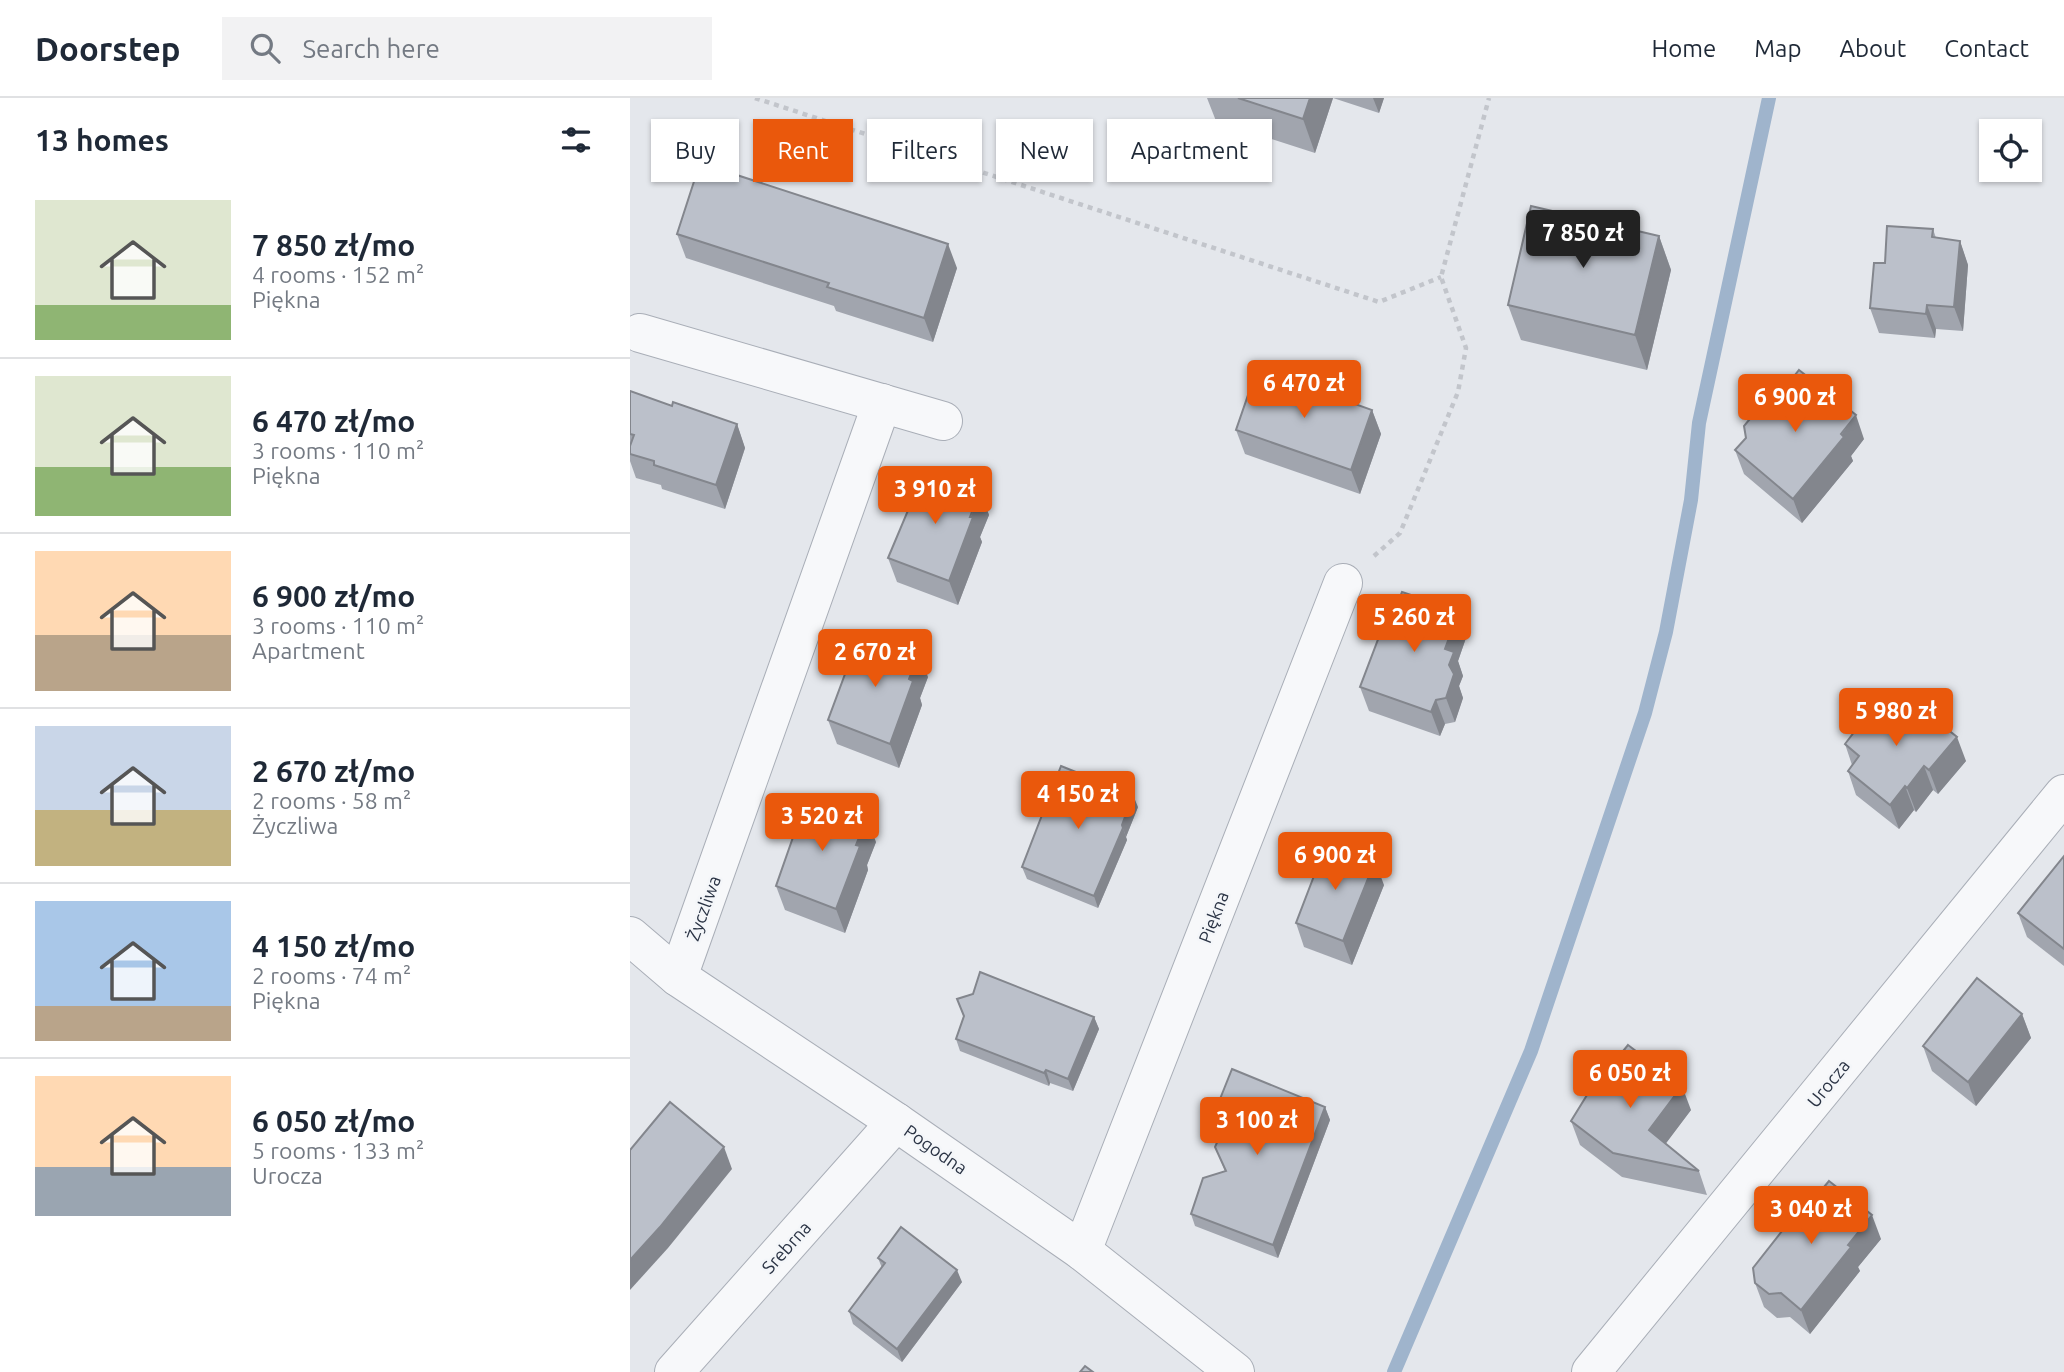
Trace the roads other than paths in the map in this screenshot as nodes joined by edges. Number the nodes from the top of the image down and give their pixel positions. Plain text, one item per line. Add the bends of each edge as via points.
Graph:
1 (640, 333) dead end
2 (882, 404) junction
3 (943, 421) dead end
4 (1343, 583) road end
5 (2064, 794) edge
6 (630, 936) edge
7 (678, 977) junction
8 (897, 1122) junction
9 (1082, 1251) junction
10 (674, 1372) edge
11 (1235, 1372) edge
12 (1591, 1372) edge

1 - 2 street
2 - 3 street
2 - 7 street, Życzliwa
4 - 9 street, Piękna
5 - 12 street, Urocza
6 - 7 street, Pogodna
7 - 8 street, Pogodna
8 - 9 street, Pogodna
8 - 10 street, Srebrna
9 - 11 street, Pogodna

